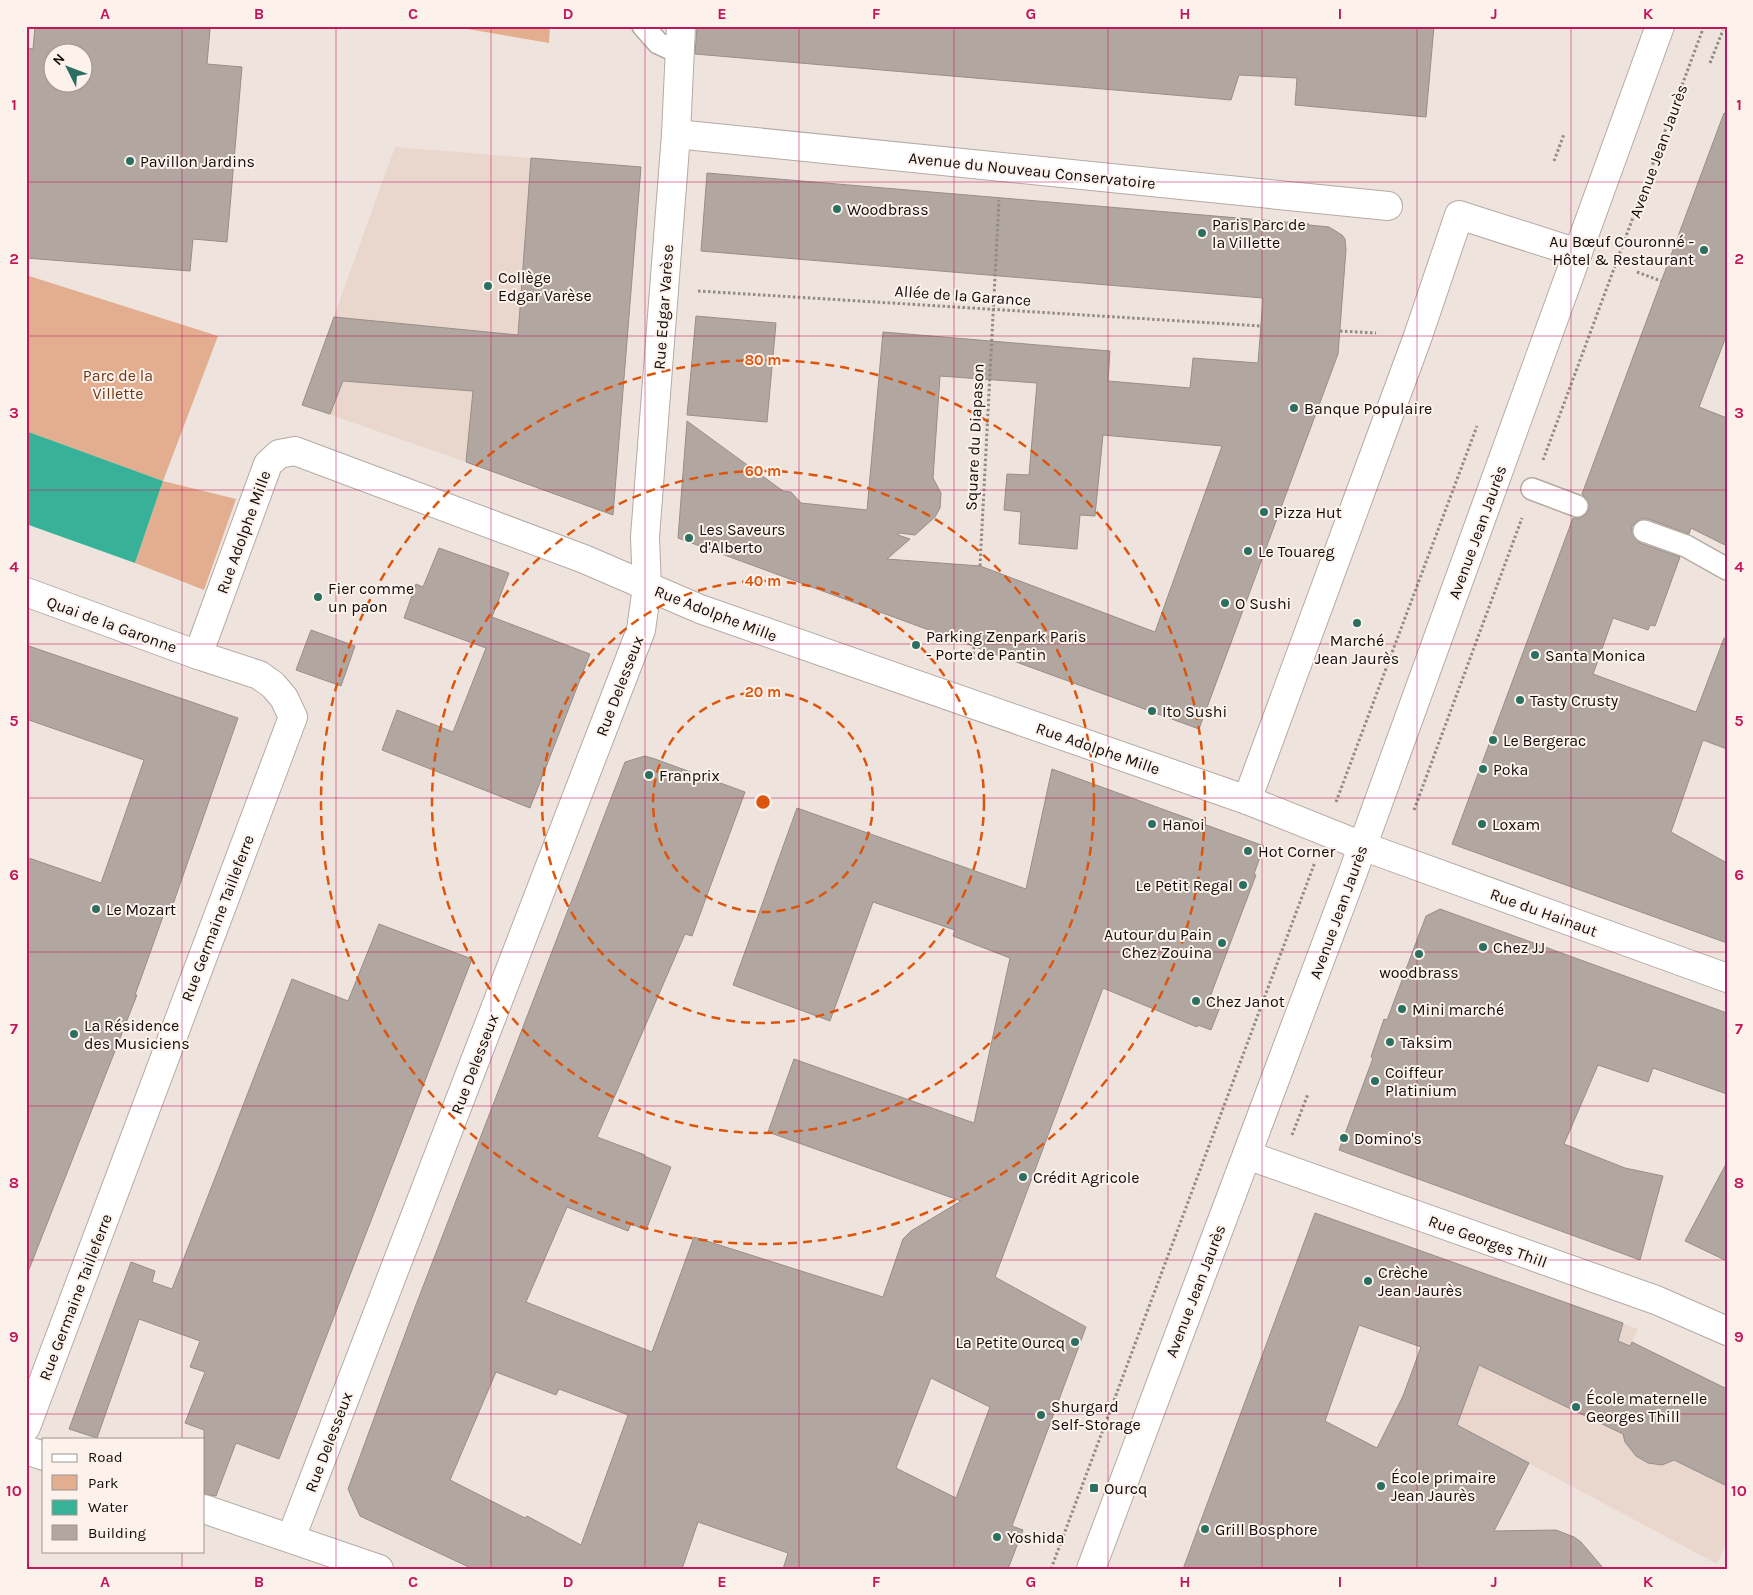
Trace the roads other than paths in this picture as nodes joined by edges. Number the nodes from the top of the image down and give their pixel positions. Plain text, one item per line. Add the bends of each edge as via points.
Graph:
1 (643, 26) edge
2 (1660, 26) edge
3 (681, 39) edge
4 (676, 134) junction
5 (1388, 206) dead end
6 (1578, 253) junction
7 (1532, 489) road end
8 (1577, 506) dead end
9 (1644, 531) dead end
10 (1727, 569) edge
11 (647, 587) junction
12 (26, 592) edge
13 (198, 655) junction
14 (1247, 800) junction
15 (1362, 846) junction
16 (1727, 978) edge
17 (1247, 1155) junction
18 (1727, 1331) edge
19 (26, 1427) edge
20 (26, 1450) edge
21 (42, 1455) edge
22 (205, 1509) edge
23 (291, 1538) junction
24 (379, 1569) edge
25 (1091, 1569) edge

1 - 3 lane via 658,43
2 - 6 street, Avenue Jean Jaurès
3 - 4 street, Rue Edgar Varèse
4 - 5 street, Avenue du Nouveau Conservatoire
4 - 11 street, Rue Edgar Varèse via 645,537
6 - 14 street via 1459,215 1418,336
6 - 15 street, Avenue Jean Jaurès
7 - 8 lane
9 - 10 lane via 1686,546
11 - 13 street, Rue Adolphe Mille via 295,451 279,454 268,464
11 - 14 street, Rue Adolphe Mille via 709,613
11 - 23 street, Rue Delesseux via 641,630
12 - 13 street, Quai de la Garonne
13 - 19 street, Rue Germaine Tailleferre via 259,675 284,698 293,717
14 - 15 street, Rue Adolphe Mille
15 - 16 street, Rue du Hainaut
15 - 17 street, Avenue Jean Jaurès
17 - 18 street, Rue Georges Thill via 1656,1300
17 - 25 street, Avenue Jean Jaurès
20 - 21 street
22 - 23 street
23 - 24 street

